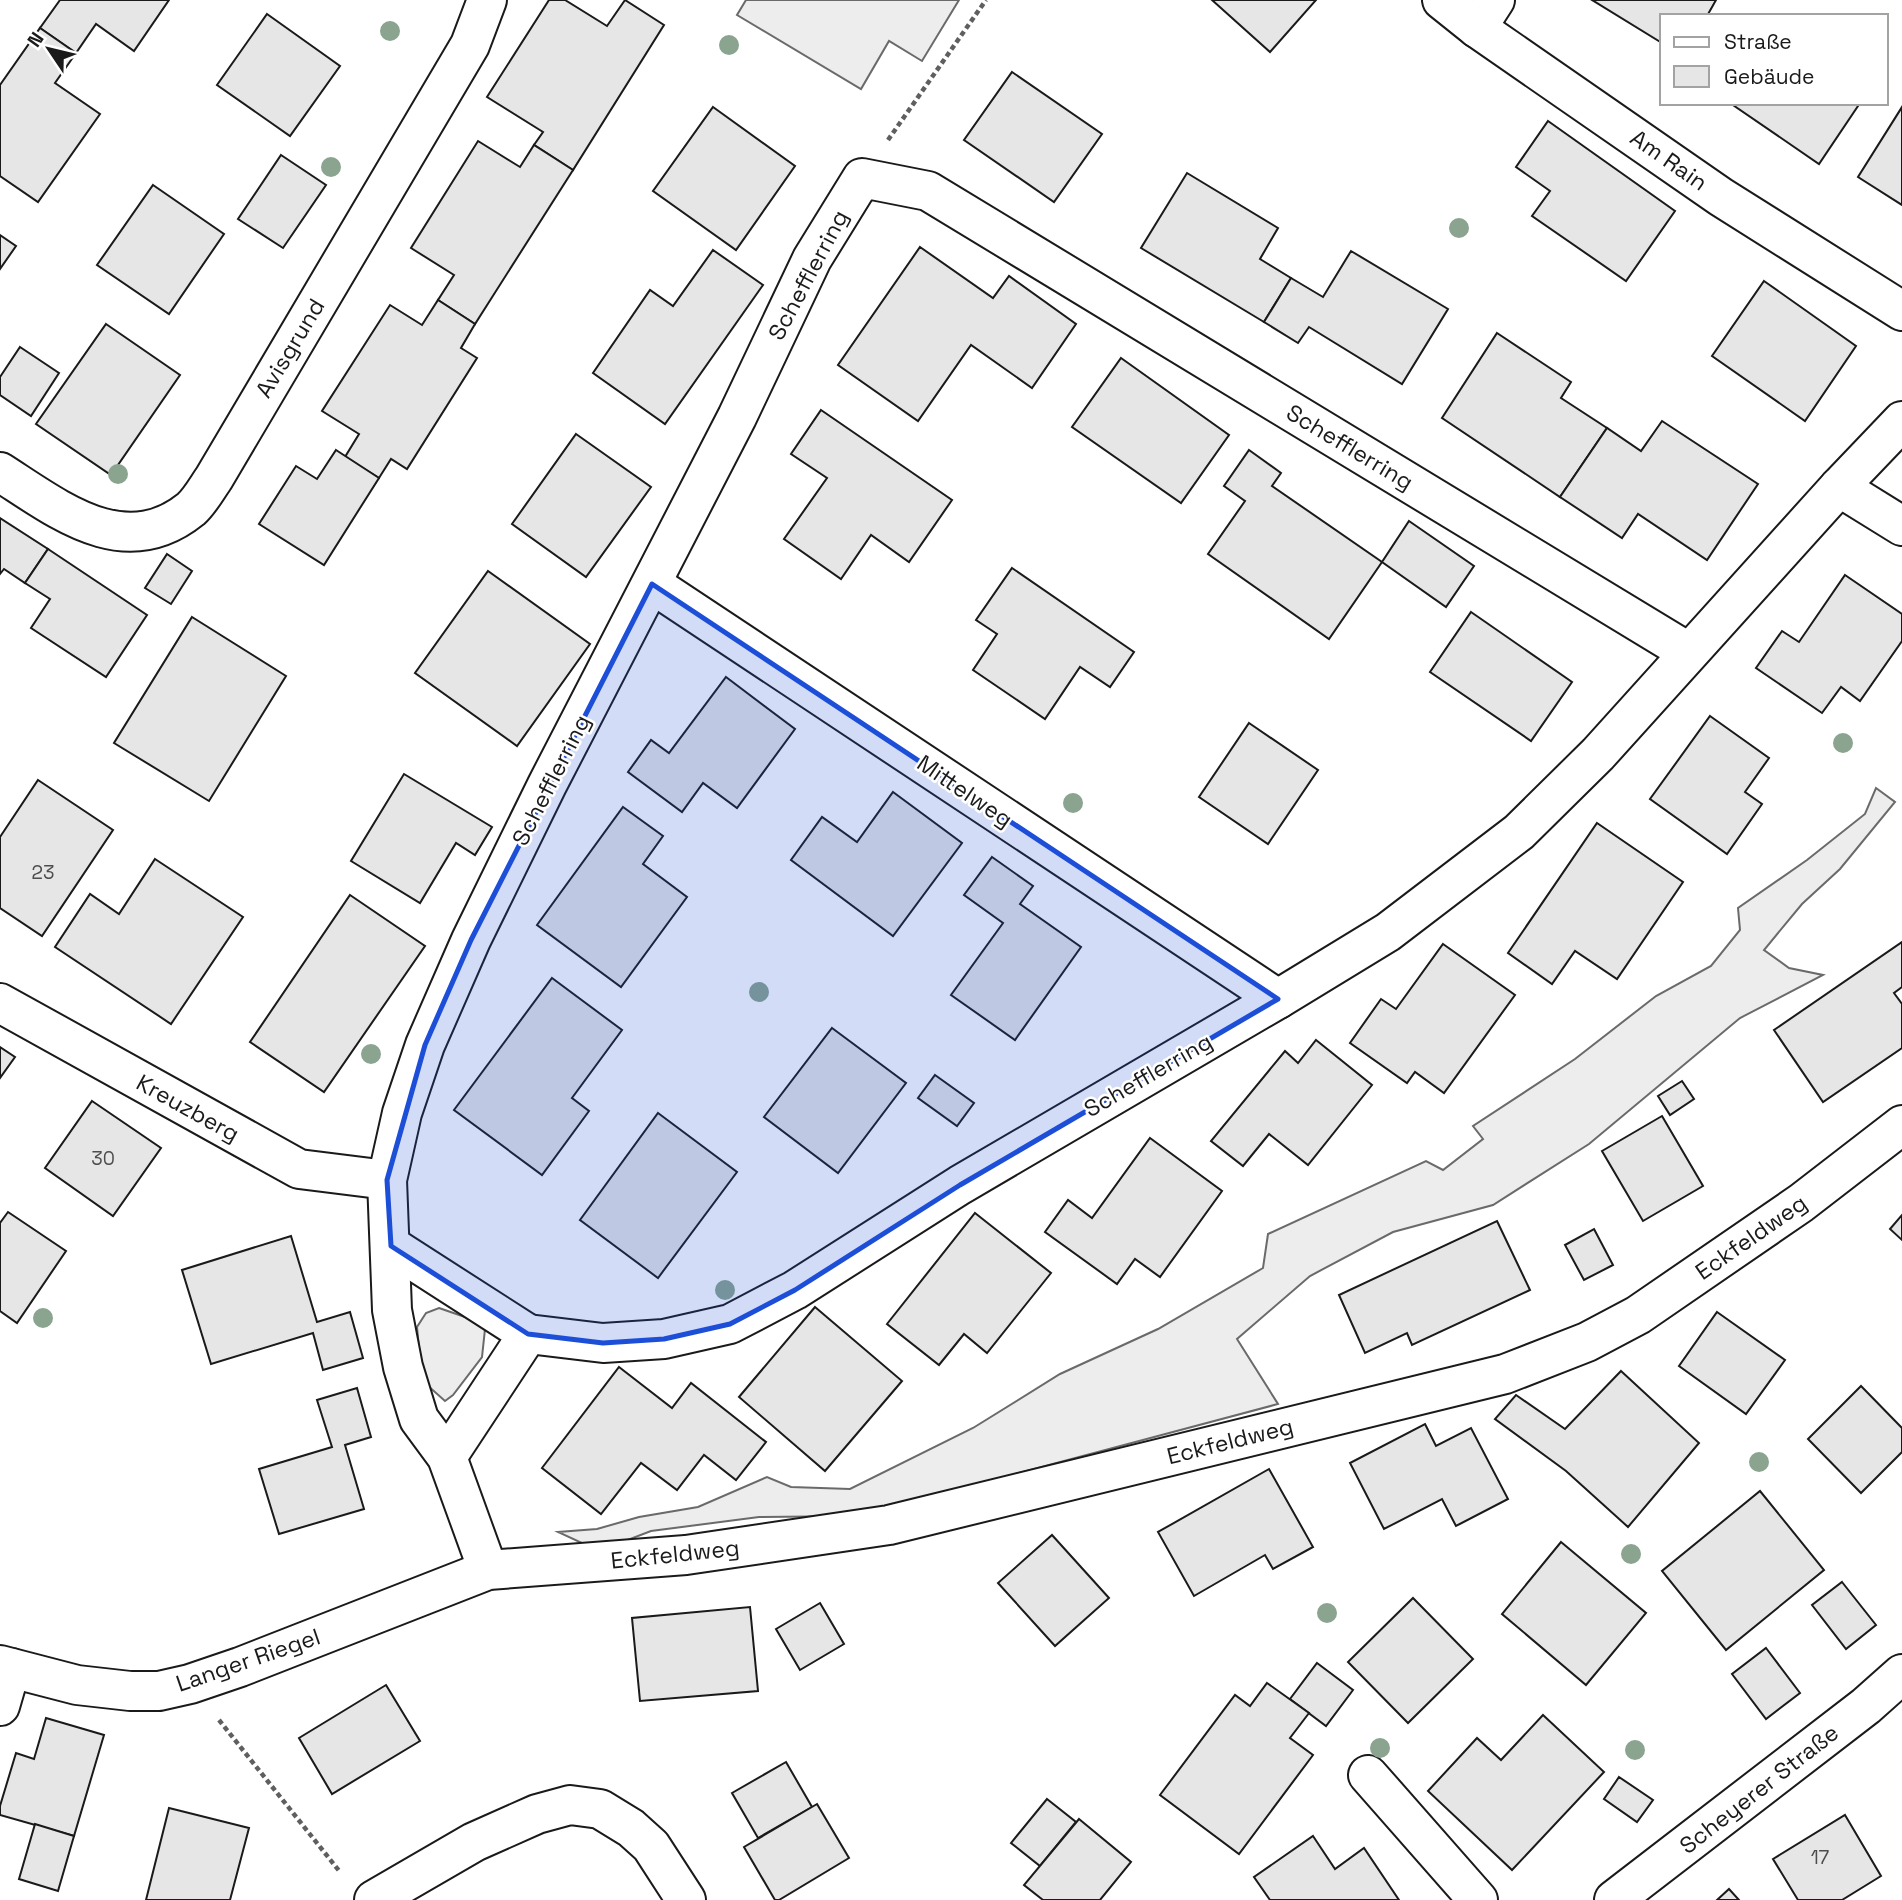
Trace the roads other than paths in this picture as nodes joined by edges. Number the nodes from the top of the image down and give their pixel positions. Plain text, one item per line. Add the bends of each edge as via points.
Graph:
1 (487, 0) edge
2 (1442, 0) edge
3 (1486, 14) edge
4 (1902, 311) edge
5 (1902, 421) edge
6 (0, 472) edge
7 (1839, 486) junction
8 (1902, 526) edge
9 (652, 584) junction
10 (1688, 652) junction
11 (1279, 999) junction
12 (0, 1003) edge
13 (1902, 1125) edge
14 (387, 1180) junction
15 (391, 1246) junction
16 (528, 1334) junction
17 (447, 1457) junction
18 (488, 1570) junction
19 (6, 1666) edge
20 (1902, 1674) edge
21 (0, 1706) edge
22 (1368, 1775) dead end
23 (360, 1889) edge
24 (686, 1900) edge
25 (1478, 1900) edge
26 (1614, 1900) edge

1 - 6 street, Avisgrund via 471,45 193,507 164,526 137,531 100,529 69,516
2 - 3 street, Am Rain
3 - 4 street, Am Rain via 1721,197
5 - 7 street, Schefflerring
7 - 8 street
7 - 10 street, Schefflerring
9 - 10 street, Schefflerring via 812,258 862,178 928,191
9 - 11 street, Mittelweg
9 - 14 street, Schefflerring via 466,952 425,1045 402,1113
10 - 11 street, Schefflerring via 1598,754 1519,832 1388,932
11 - 16 street, Schefflerring via 960,1185 795,1290 730,1324 664,1339 603,1343
12 - 14 street, Kreuzberg via 299,1169
13 - 18 street, Eckfeldweg via 1801,1203 1638,1315 1587,1342 1506,1374 889,1525 685,1555
14 - 15 street, Schefflerring
15 - 16 street, Schefflerring
15 - 17 street, Schefflerring via 392,1310 403,1367 419,1419
16 - 17 street
17 - 18 street, Schefflerring
18 - 19 street, Langer Riegel via 190,1685 131,1691 77,1685
19 - 21 street
20 - 26 street, Scheyerer Straße
22 - 25 street
23 - 24 street via 537,1814 570,1805 600,1809 631,1828 651,1846

